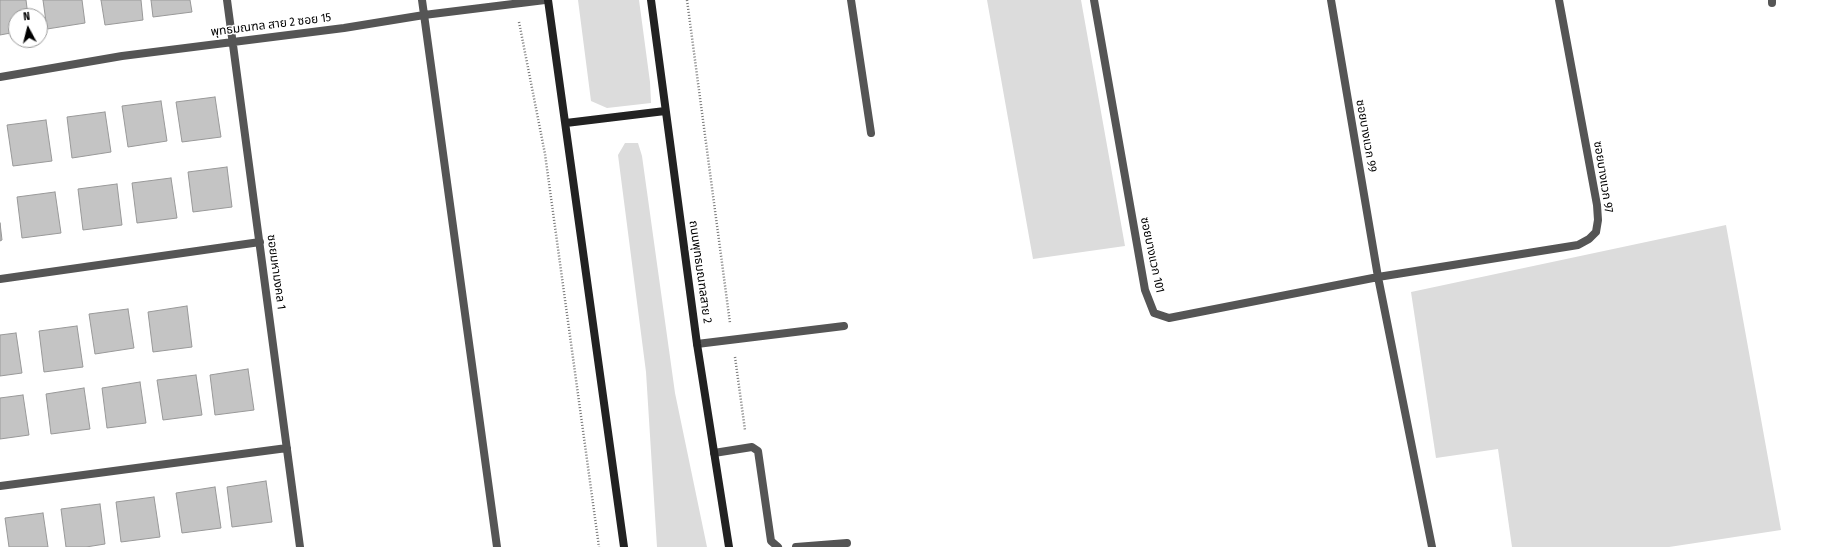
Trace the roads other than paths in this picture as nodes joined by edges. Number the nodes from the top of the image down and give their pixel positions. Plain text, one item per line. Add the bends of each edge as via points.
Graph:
1 (226, 0) edge
2 (422, 0) edge
3 (545, 0) edge
4 (548, 0) edge
5 (651, 0) edge
6 (851, 0) edge
7 (1094, 0) edge
8 (1331, 0) edge
9 (1559, 0) edge
10 (424, 15) junction
11 (233, 41) junction
12 (0, 77) edge
13 (665, 111) junction
14 (566, 123) junction
15 (871, 133) dead end
16 (260, 242) junction
17 (1378, 277) junction
18 (0, 279) edge
19 (844, 326) dead end
20 (697, 344) junction
21 (287, 448) junction
22 (714, 453) junction
23 (0, 486) edge
24 (847, 543) dead end
25 (300, 547) edge
26 (497, 547) edge
27 (624, 547) edge
28 (729, 547) edge
29 (778, 547) edge
30 (796, 547) edge
31 (1432, 547) edge

1 - 11 street, ซอยมหามงคล 1
2 - 10 street
3 - 10 street, พุทธมณฑล สาย 2 ซอย 15
4 - 14 main road
5 - 13 main road, ถนนพุทธมณฑลสาย 2
6 - 15 street
7 - 17 street, ซอยบางแวก 101 via 1145,290 1154,313 1169,318
8 - 17 street, ซอยบางแวก 99
9 - 17 street, ซอยบางแวก 97 via 1597,205 1596,232 1578,245
10 - 11 street, พุทธมณฑล สาย 2 ซอย 15 via 344,28
10 - 26 street
11 - 12 street, พุทธมณฑล สาย 2 ซอย 15 via 122,56
11 - 16 street, ซอยมหามงคล 1
13 - 14 main road
13 - 20 main road, ถนนพุทธมณฑลสาย 2
14 - 27 main road
16 - 18 street
16 - 21 street, ซอยมหามงคล 1
17 - 31 street, ซอยบางแวก 99
19 - 20 street
20 - 22 main road, ถนนพุทธมณฑลสาย 2
21 - 23 street
21 - 25 street, ซอยมหามงคล 1
22 - 28 main road, ถนนพุทธมณฑลสาย 2
22 - 29 street via 756,449 760,455 771,541
24 - 30 street

